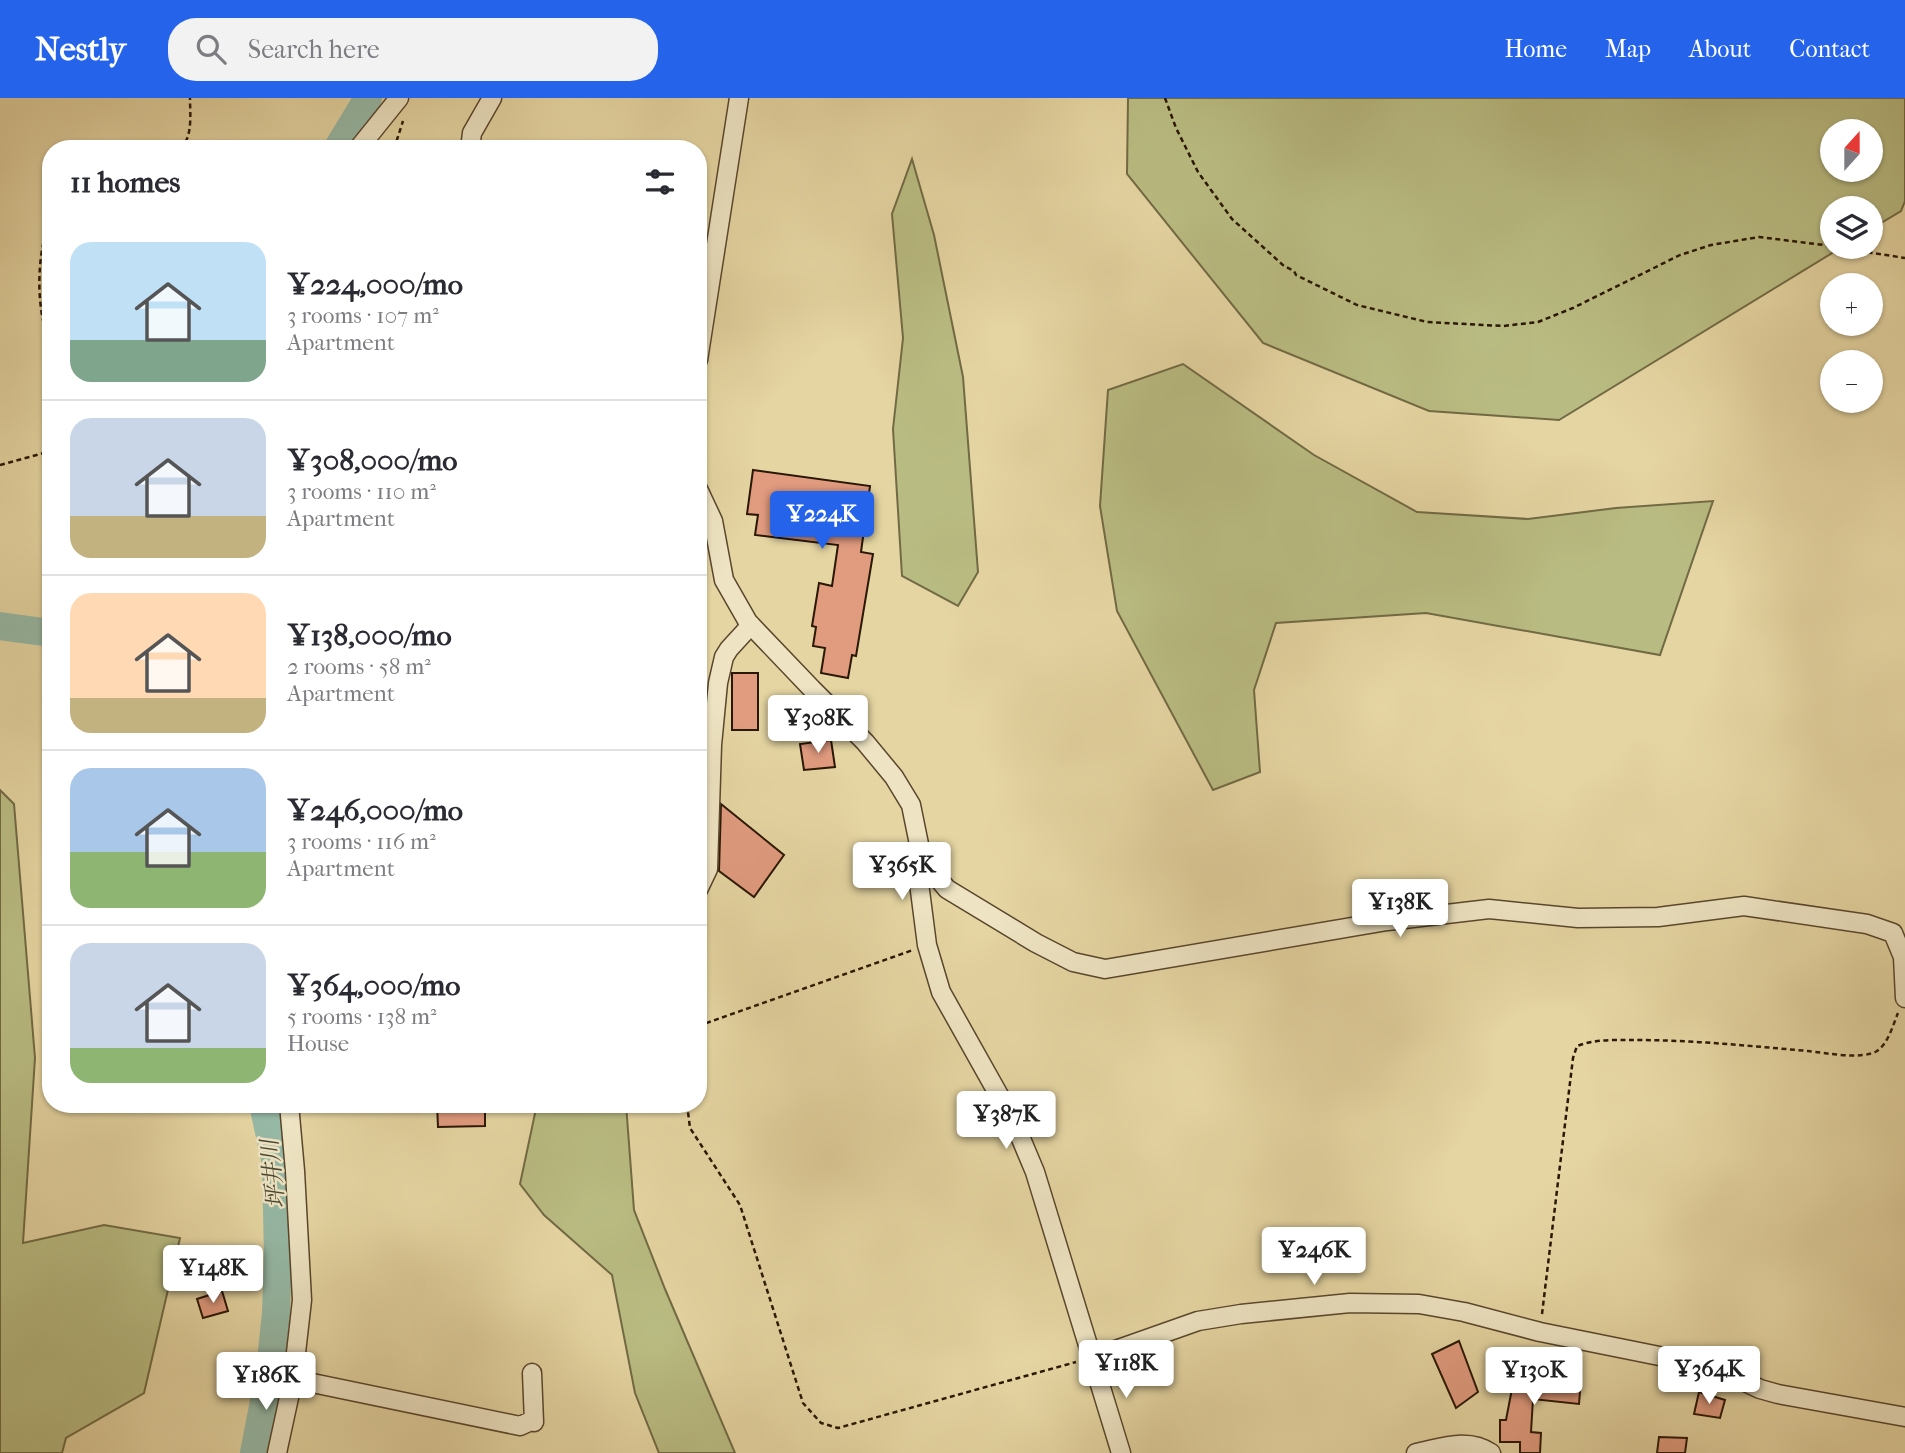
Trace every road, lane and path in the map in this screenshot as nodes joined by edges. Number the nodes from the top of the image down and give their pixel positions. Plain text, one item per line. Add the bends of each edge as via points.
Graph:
1 (190, 98) edge
2 (492, 98) edge
3 (739, 98) edge
4 (1165, 98) edge
5 (402, 104) edge
6 (187, 140) edge
7 (367, 140) edge
8 (396, 140) edge
9 (471, 140) edge
10 (1820, 245) edge
11 (1883, 255) edge
12 (1905, 258) edge
13 (42, 271) edge
14 (707, 302) edge
15 (42, 318) edge
16 (42, 453) edge
17 (0, 465) edge
18 (707, 508) edge
19 (751, 625) junction
20 (922, 859) junction
21 (707, 871) edge
22 (927, 945) junction
23 (1905, 998) edge
24 (707, 1023) edge
25 (290, 1113) edge
26 (688, 1113) edge
27 (1540, 1332) junction
28 (1093, 1357) junction
29 (532, 1373) dead end
30 (293, 1379) junction
31 (1905, 1417) edge
32 (277, 1453) edge
33 (1121, 1453) edge
34 (1416, 1453) edge
35 (1491, 1453) edge

1 - 6 path
2 - 9 street
3 - 14 street
4 - 10 path via 1198,172 1233,219 1284,266 1357,305 1427,322 1503,326 1538,322 1711,244 1759,237
5 - 7 street
5 - 8 path
11 - 12 path
13 - 15 path
16 - 17 path
18 - 19 street via 724,580
19 - 20 street via 894,777 911,805
19 - 21 street via 724,657 718,682
20 - 22 street via 919,883
20 - 23 street via 947,889 1036,943 1073,962 1105,969 1387,921 1489,909 1578,918 1658,917 1744,906 1867,924 1893,933 1903,957
22 - 24 path
22 - 28 street via 941,992 1014,1122 1035,1172
23 - 27 path via 1883,1046 1865,1055 1676,1040 1614,1040 1577,1046
25 - 30 street via 302,1300
26 - 28 path via 690,1128 740,1205 803,1403 821,1423 838,1427
27 - 28 street via 1419,1304 1350,1303 1198,1321
27 - 31 street via 1694,1363 1778,1394
28 - 33 street
29 - 30 street via 534,1422 520,1426
30 - 32 street
34 - 35 street via 1464,1444

